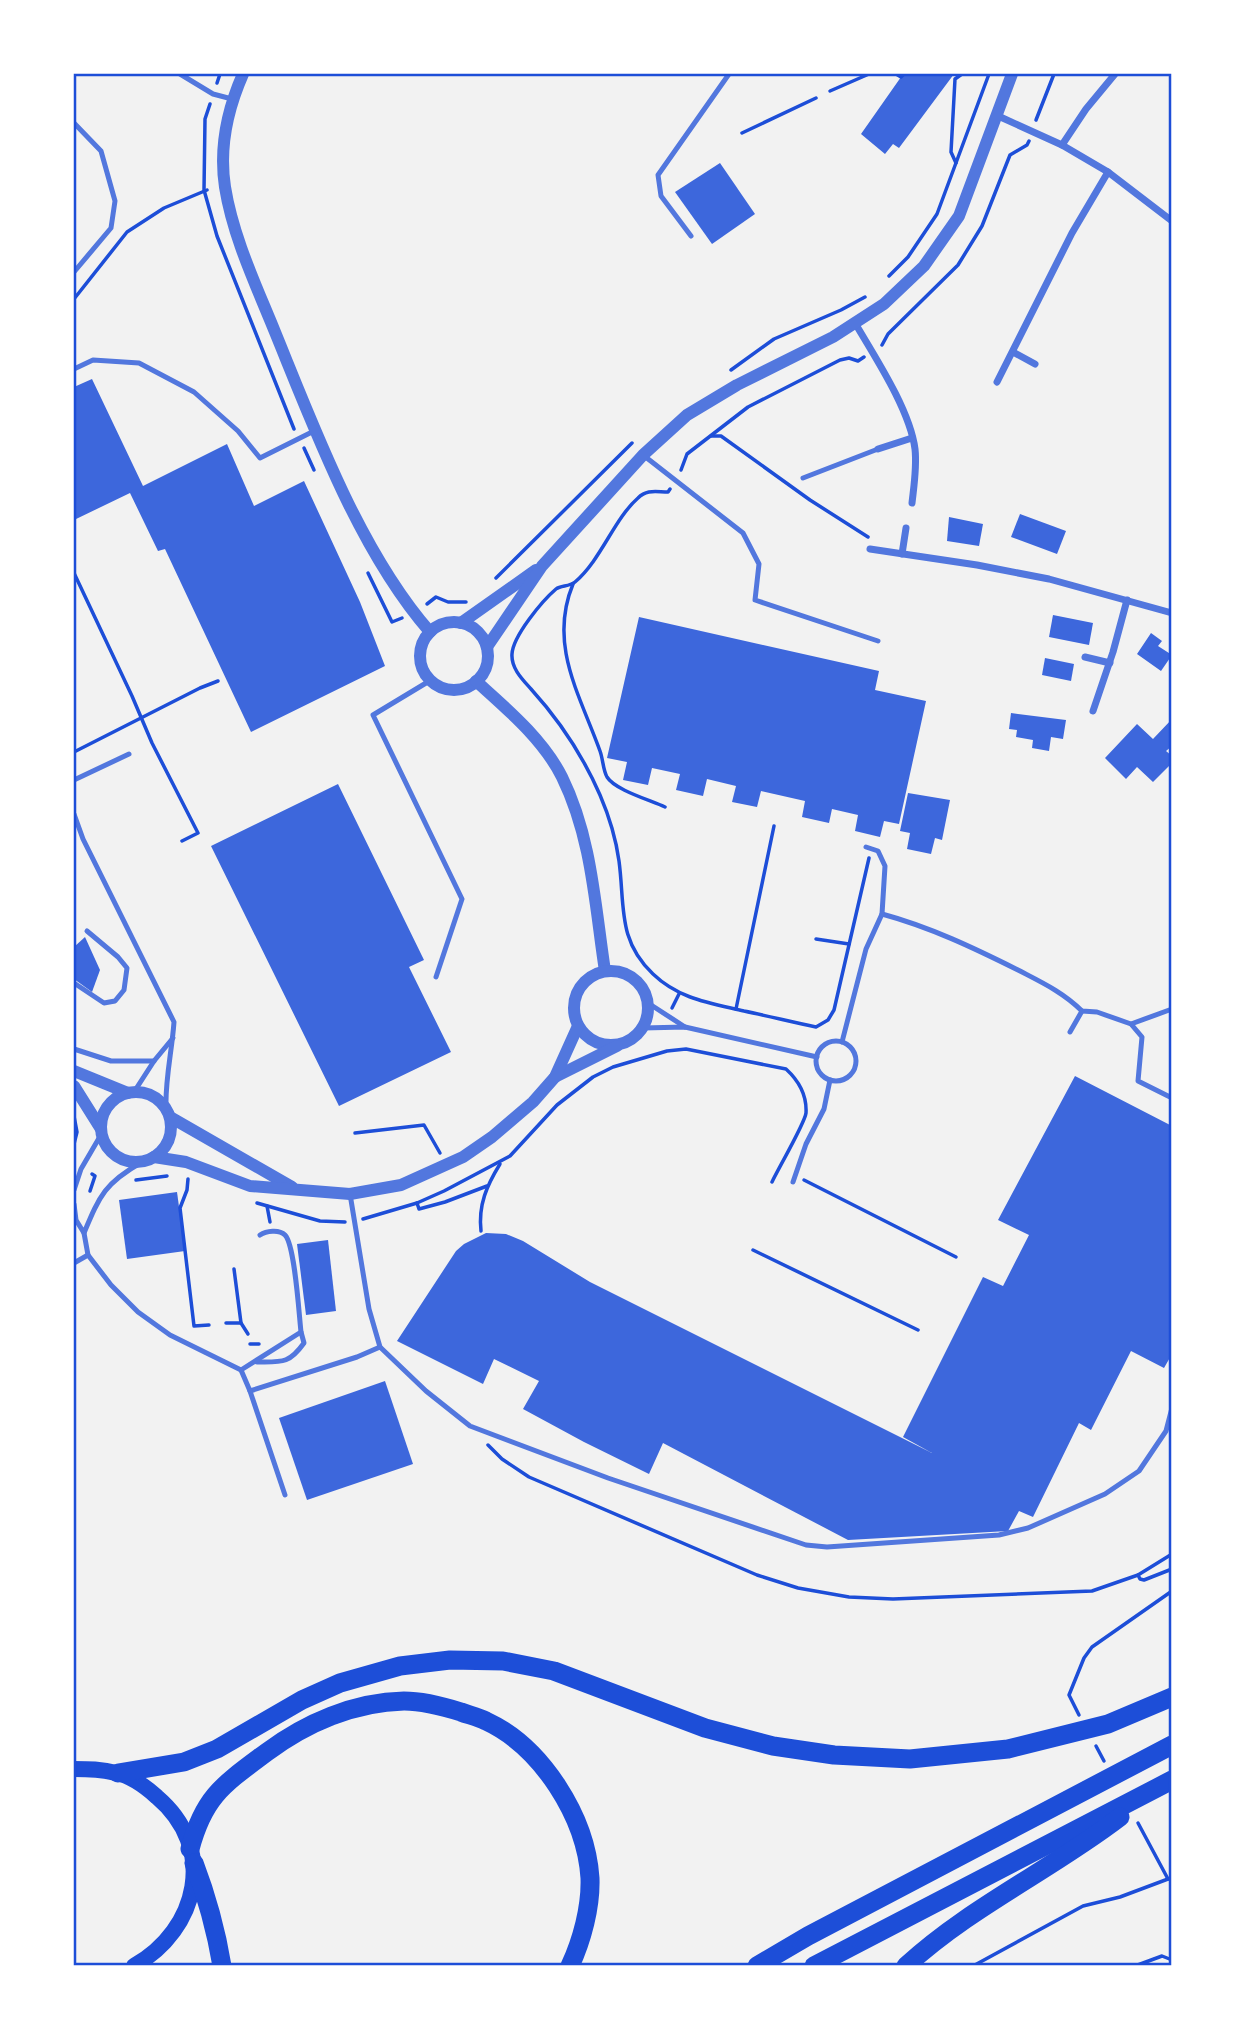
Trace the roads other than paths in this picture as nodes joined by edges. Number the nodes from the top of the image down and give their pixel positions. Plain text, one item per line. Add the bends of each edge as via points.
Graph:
1 (180, 74) edge
2 (243, 74) edge
3 (729, 74) edge
4 (1012, 74) edge
5 (1115, 74) edge
6 (232, 99) junction
7 (995, 115) junction
8 (74, 124) edge
9 (1062, 145) junction
10 (1108, 172) junction
11 (1171, 221) edge
12 (691, 236) dead end
13 (74, 272) edge
14 (855, 323) junction
15 (1013, 352) junction
16 (1035, 364) dead end
17 (74, 369) edge
18 (997, 382) dead end
19 (315, 430) junction
20 (912, 438) junction
21 (878, 449) joint
22 (643, 455) junction
23 (803, 478) dead end
24 (912, 503) dead end
25 (906, 528) dead end
26 (870, 549) road end
27 (902, 554) junction
28 (542, 566) junction
29 (1127, 600) junction
30 (1171, 613) edge
31 (461, 623) junction
32 (430, 632) junction
33 (878, 641) dead end
34 (487, 647) junction
35 (1085, 657) dead end
36 (1110, 663) junction
37 (431, 680) junction
38 (476, 681) junction
39 (1093, 711) dead end
40 (129, 754) dead end
41 (74, 780) edge
42 (74, 814) edge
43 (869, 848) road end
44 (883, 914) junction
45 (87, 931) dead end
46 (605, 971) junction
47 (436, 977) dead end
48 (74, 983) edge
49 (648, 1003) junction
50 (1171, 1009) edge
51 (1082, 1011) junction
52 (1131, 1024) junction
53 (578, 1026) junction
54 (685, 1027) junction
55 (643, 1028) junction
56 (1070, 1032) dead end
57 (173, 1038) junction
58 (842, 1042) junction
59 (620, 1045) junction
60 (74, 1049) edge
61 (817, 1057) junction
62 (154, 1060) junction
63 (74, 1072) edge
64 (555, 1077) junction
65 (830, 1080) junction
66 (74, 1086) edge
67 (131, 1092) junction
68 (1171, 1098) edge
69 (168, 1112) junction
70 (101, 1131) junction
71 (148, 1159) junction
72 (793, 1182) dead end
73 (295, 1189) junction
74 (74, 1190) edge
75 (350, 1194) junction
76 (74, 1204) edge
77 (84, 1233) junction
78 (260, 1235) dead end
79 (88, 1255) junction
80 (74, 1263) edge
81 (301, 1332) junction
82 (380, 1347) junction
83 (254, 1362) junction
84 (241, 1370) junction
85 (250, 1391) junction
86 (1171, 1408) edge
87 (285, 1495) dead end
88 (1171, 1697) edge
89 (1171, 1745) edge
90 (74, 1769) edge
91 (118, 1773) junction
92 (1167, 1782) edge
93 (192, 1856) junction
94 (134, 1965) edge
95 (222, 1965) edge
96 (569, 1965) edge
97 (757, 1965) edge
98 (814, 1965) edge
99 (906, 1965) edge

1 - 6 lane via 213,94
2 - 6 street
3 - 12 lane via 658,175 660,196
4 - 7 street
5 - 9 street
6 - 19 street via 224,142 225,186 240,246
7 - 9 street
7 - 14 street via 959,216 924,266 884,304
8 - 13 lane via 101,151 116,201 111,228
9 - 10 street
10 - 11 street
10 - 15 street
14 - 20 street via 905,414
14 - 22 street via 687,415
15 - 16 street
15 - 18 street
17 - 19 lane via 93,360 139,363 194,393 238,431 260,458
19 - 32 street via 365,534
20 - 21 street
20 - 24 street
21 - 23 lane
22 - 28 street
22 - 33 lane via 743,533 759,564 755,600
25 - 27 street
26 - 27 street
27 - 29 street via 1049,579
28 - 31 street
28 - 34 street
29 - 30 street
29 - 36 street
31 - 32 street via 445,623
31 - 34 street via 477,631
32 - 37 street via 421,651 424,672
34 - 38 street via 487,666
35 - 36 street
36 - 39 street
37 - 38 street via 448,689 468,687
37 - 47 lane via 373,715 462,899
38 - 46 street via 536,740 562,776 588,853
40 - 41 lane
42 - 57 lane via 167,1003 174,1021
43 - 44 lane via 878,851 884,866
44 - 51 lane via 918,923 986,954 1066,996
44 - 58 lane via 866,949
45 - 48 lane via 127,968 124,990 115,1001 104,1003
46 - 49 street via 617,971 638,982
46 - 53 street via 585,982 578,992
49 - 54 lane
49 - 55 street
50 - 52 lane
51 - 52 lane
51 - 56 lane
52 - 68 lane via 1142,1037 1138,1081
53 - 59 street via 596,1042
53 - 64 street
54 - 55 lane
54 - 61 lane
55 - 59 street
57 - 62 lane
57 - 69 lane via 165,1089
58 - 61 lane via 824,1046
58 - 65 lane via 856,1055 856,1068 842,1081
59 - 64 street
60 - 62 lane via 111,1061
61 - 65 lane via 820,1074
62 - 67 lane
63 - 67 street
64 - 75 street via 492,1138 463,1157 401,1185
65 - 72 lane via 824,1109
66 - 70 street
67 - 69 street via 153,1096
67 - 70 street via 111,1102
69 - 71 street via 169,1139 163,1150
69 - 73 street
70 - 71 street via 116,1156
70 - 74 lane
71 - 73 street via 186,1161 250,1186
71 - 77 lane via 107,1186
73 - 75 street
75 - 82 lane via 369,1310
76 - 77 lane
77 - 79 lane
78 - 81 lane via 279,1232 287,1236
79 - 80 lane
79 - 84 lane via 138,1312 170,1335
81 - 83 lane
81 - 83 lane via 304,1343 294,1357
82 - 85 lane
82 - 86 lane via 470,1426 782,1539 827,1547 999,1535 1028,1528 1104,1494 1139,1471 1166,1431
83 - 84 lane
84 - 85 lane
85 - 87 lane
88 - 91 highway via 1108,1724 1008,1749 910,1759 834,1755 774,1745 705,1728 554,1671 503,1661 450,1660 400,1666 340,1683 217,1749 184,1762
89 - 97 highway
90 - 91 main road
91 - 93 main road via 144,1786 172,1810 184,1828
92 - 98 highway
92 - 99 highway
93 - 94 main road via 193,1886 180,1924 163,1945
93 - 95 highway
93 - 96 highway via 196,1827 206,1805 222,1787 288,1737 367,1704 405,1701 439,1705 486,1721 516,1740 558,1785 572,1812 590,1878 587,1914

